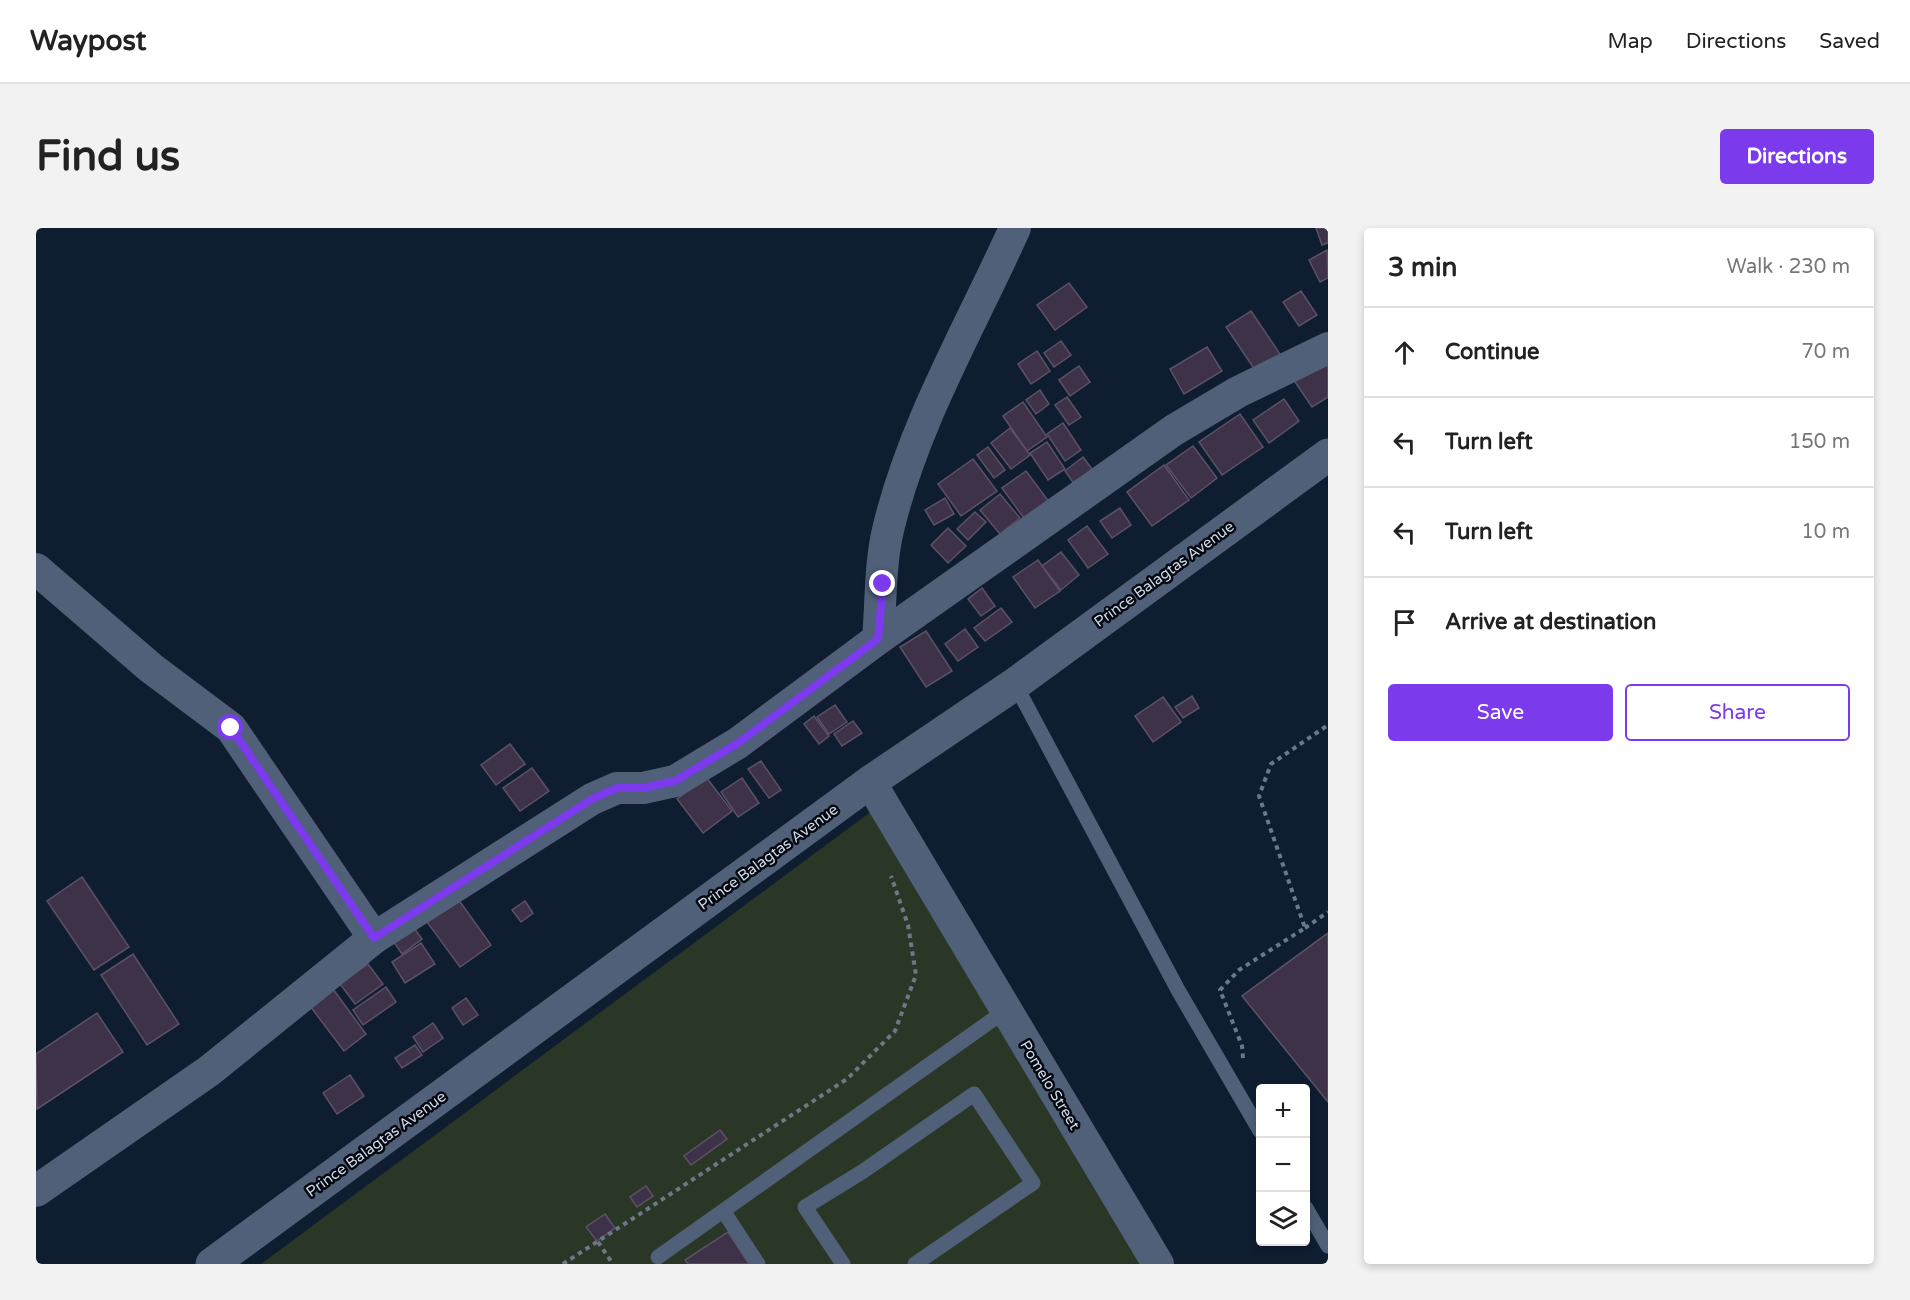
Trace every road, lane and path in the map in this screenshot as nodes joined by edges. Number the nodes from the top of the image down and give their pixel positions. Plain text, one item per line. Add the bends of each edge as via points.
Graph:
1 (1015, 228) edge
2 (1328, 348) edge
3 (1328, 454) edge
4 (36, 569) edge
5 (878, 639) junction
6 (1016, 684) junction
7 (1328, 724) edge
8 (870, 782) junction
9 (889, 865) dead end
10 (1328, 912) edge
11 (1305, 928) junction
12 (374, 938) junction
13 (1005, 1011) junction
14 (1246, 1107) junction
15 (1256, 1124) edge
16 (36, 1191) edge
17 (724, 1212) junction
18 (1310, 1216) edge
19 (598, 1242) junction
20 (1328, 1246) edge
21 (658, 1257) dead end
22 (212, 1264) edge
23 (563, 1264) edge
24 (613, 1264) edge
25 (758, 1264) edge
26 (843, 1264) edge
27 (915, 1264) edge
28 (1158, 1264) edge

1 - 5 street via 936,398 908,470 888,531
2 - 5 street via 1238,392 1174,430
3 - 6 main road, Prince Balagtas Avenue
4 - 12 street via 151,668 231,728
5 - 12 street via 720,754 675,781 643,788 617,788 592,799
6 - 8 main road, Prince Balagtas Avenue
6 - 14 lane via 1178,990
7 - 11 path via 1271,764 1259,796
8 - 13 street, Pomelo Street
8 - 22 main road, Prince Balagtas Avenue
9 - 19 path via 908,926 916,975 894,1030 847,1079
10 - 11 path
11 - 14 path via 1239,970 1220,990 1242,1046
12 - 16 street via 209,1071
13 - 17 lane
13 - 28 street, Pomelo Street
14 - 15 lane
17 - 21 lane
17 - 25 lane
18 - 20 lane
19 - 23 path
19 - 24 path
26 - 27 lane via 805,1207 974,1094 1033,1183

